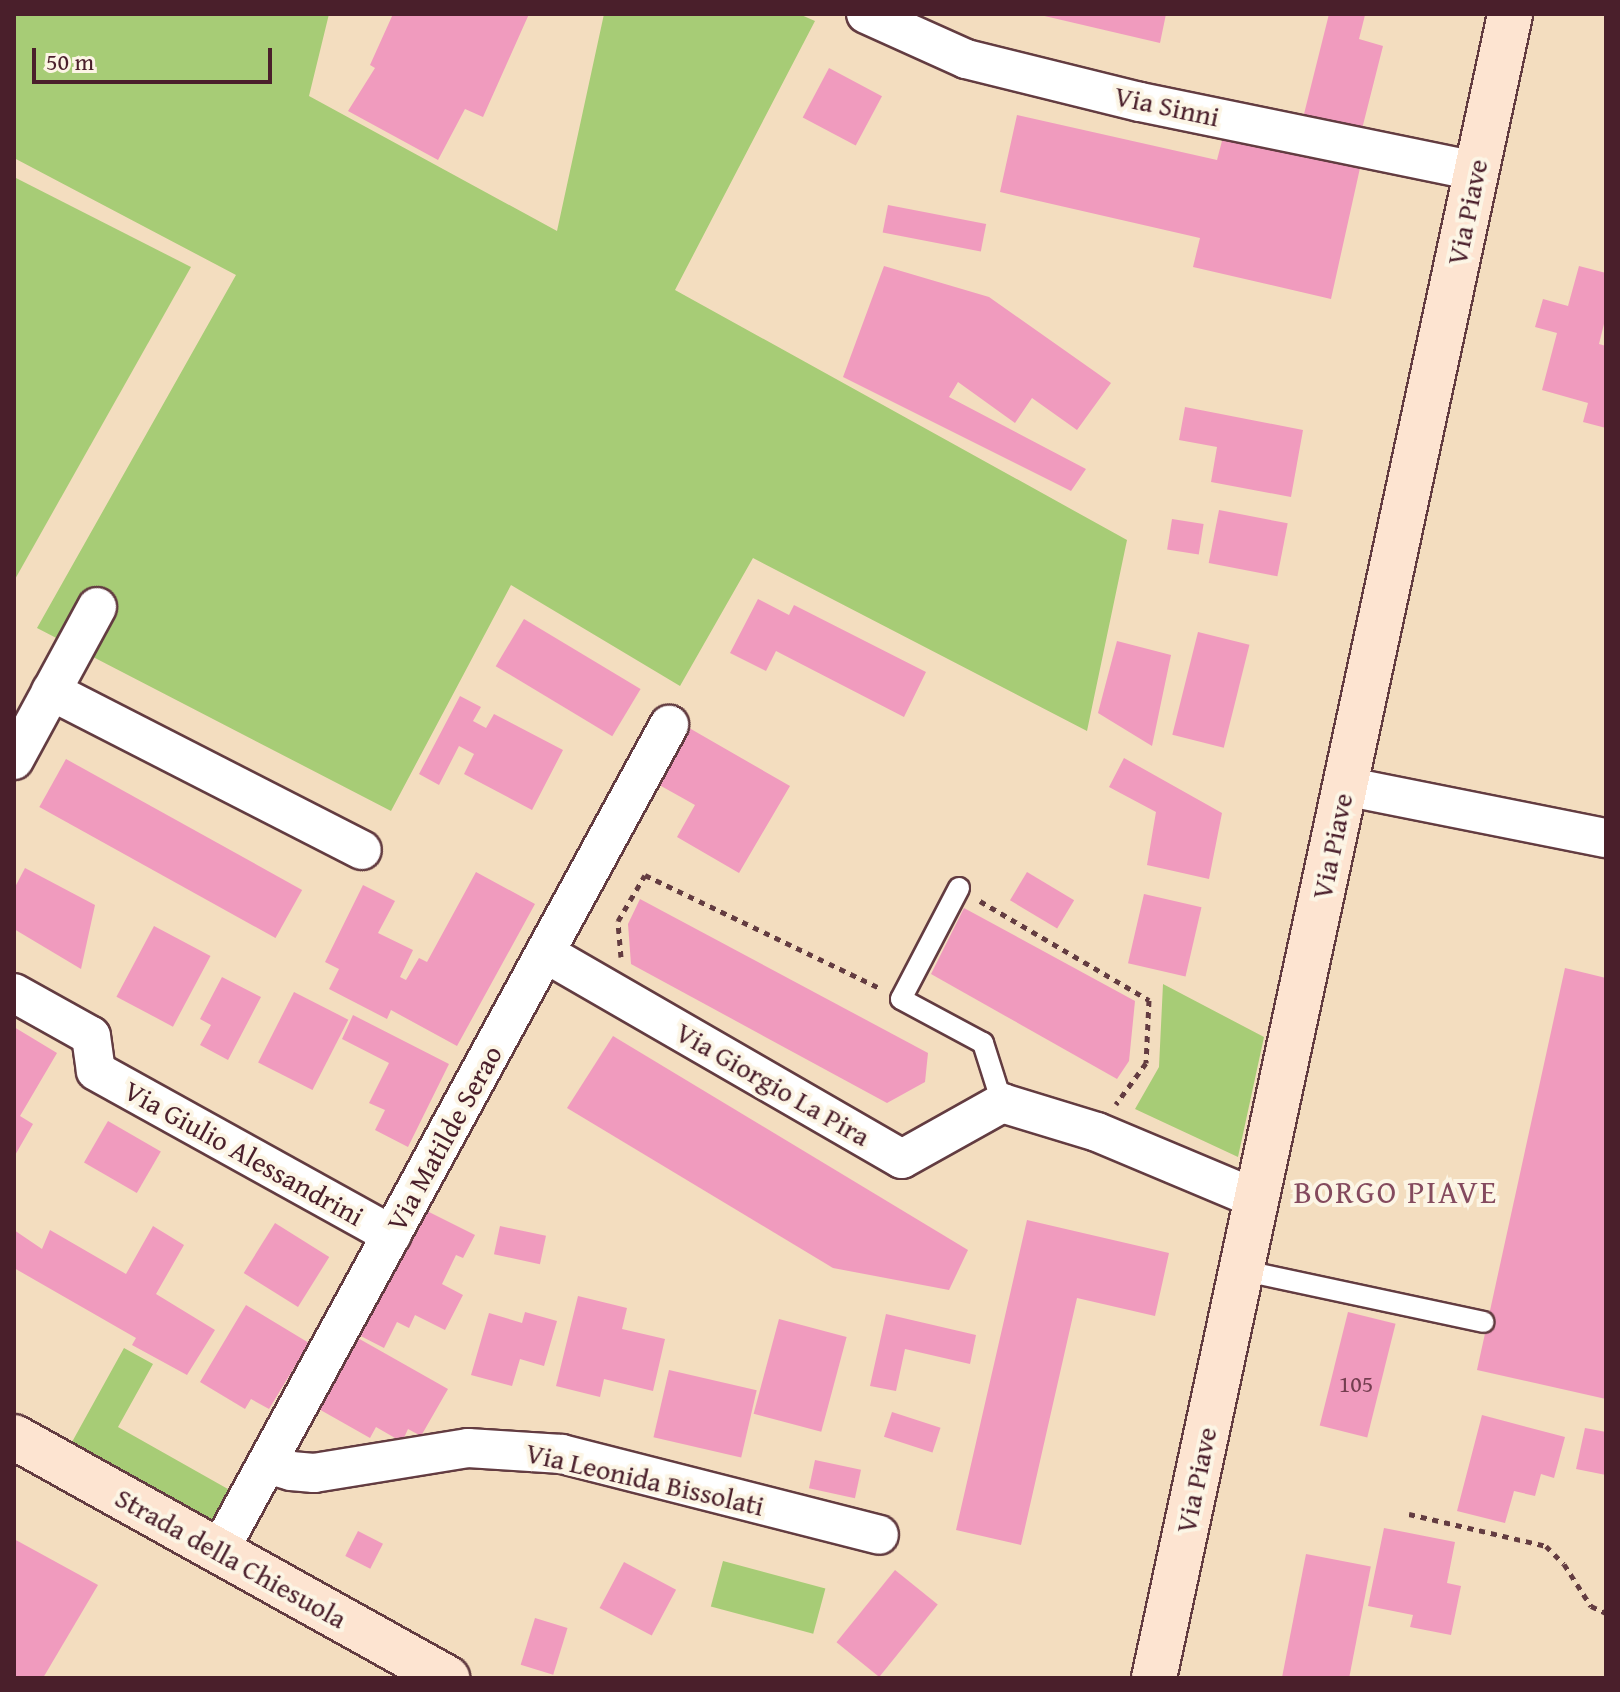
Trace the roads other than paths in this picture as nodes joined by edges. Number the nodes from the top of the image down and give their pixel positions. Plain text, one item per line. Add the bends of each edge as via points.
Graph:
1 (866, 14) edge
2 (1510, 14) edge
3 (1476, 171) junction
4 (97, 607) dead end
5 (51, 691) junction
6 (669, 725) dead end
7 (14, 760) edge
8 (1345, 786) junction
9 (1606, 838) edge
10 (362, 850) dead end
11 (959, 888) road end
12 (545, 953) junction
13 (14, 993) edge
14 (1002, 1103) junction
15 (1256, 1199) junction
16 (392, 1235) junction
17 (1241, 1270) junction
18 (1483, 1322) dead end
19 (14, 1437) edge
20 (267, 1464) junction
21 (879, 1535) dead end
22 (219, 1551) junction
23 (447, 1678) edge
24 (1154, 1678) edge

1 - 3 street, Via Sinni via 966,59 1140,102
2 - 3 main road, Via Piave
3 - 8 main road, Via Piave
4 - 5 street
5 - 7 street
5 - 10 street
6 - 12 street, Via Matilde Serao
8 - 9 street
8 - 15 main road, Via Piave
11 - 14 lane via 901,999 983,1043
12 - 14 street, Via Giorgio La Pira via 902,1159
12 - 16 street, Via Matilde Serao
13 - 16 street, Via Giulio Alessandrini via 91,1036 96,1071
14 - 15 street via 1097,1132
15 - 17 main road, Via Piave
16 - 20 street, Via Matilde Serao
17 - 18 lane
17 - 24 main road, Via Piave
19 - 22 main road, Strada della Chiesuola
20 - 21 street, Via Leonida Bissolati via 314,1473 468,1448 562,1454
20 - 22 street, Via Matilde Serao
22 - 23 main road, Strada della Chiesuola

